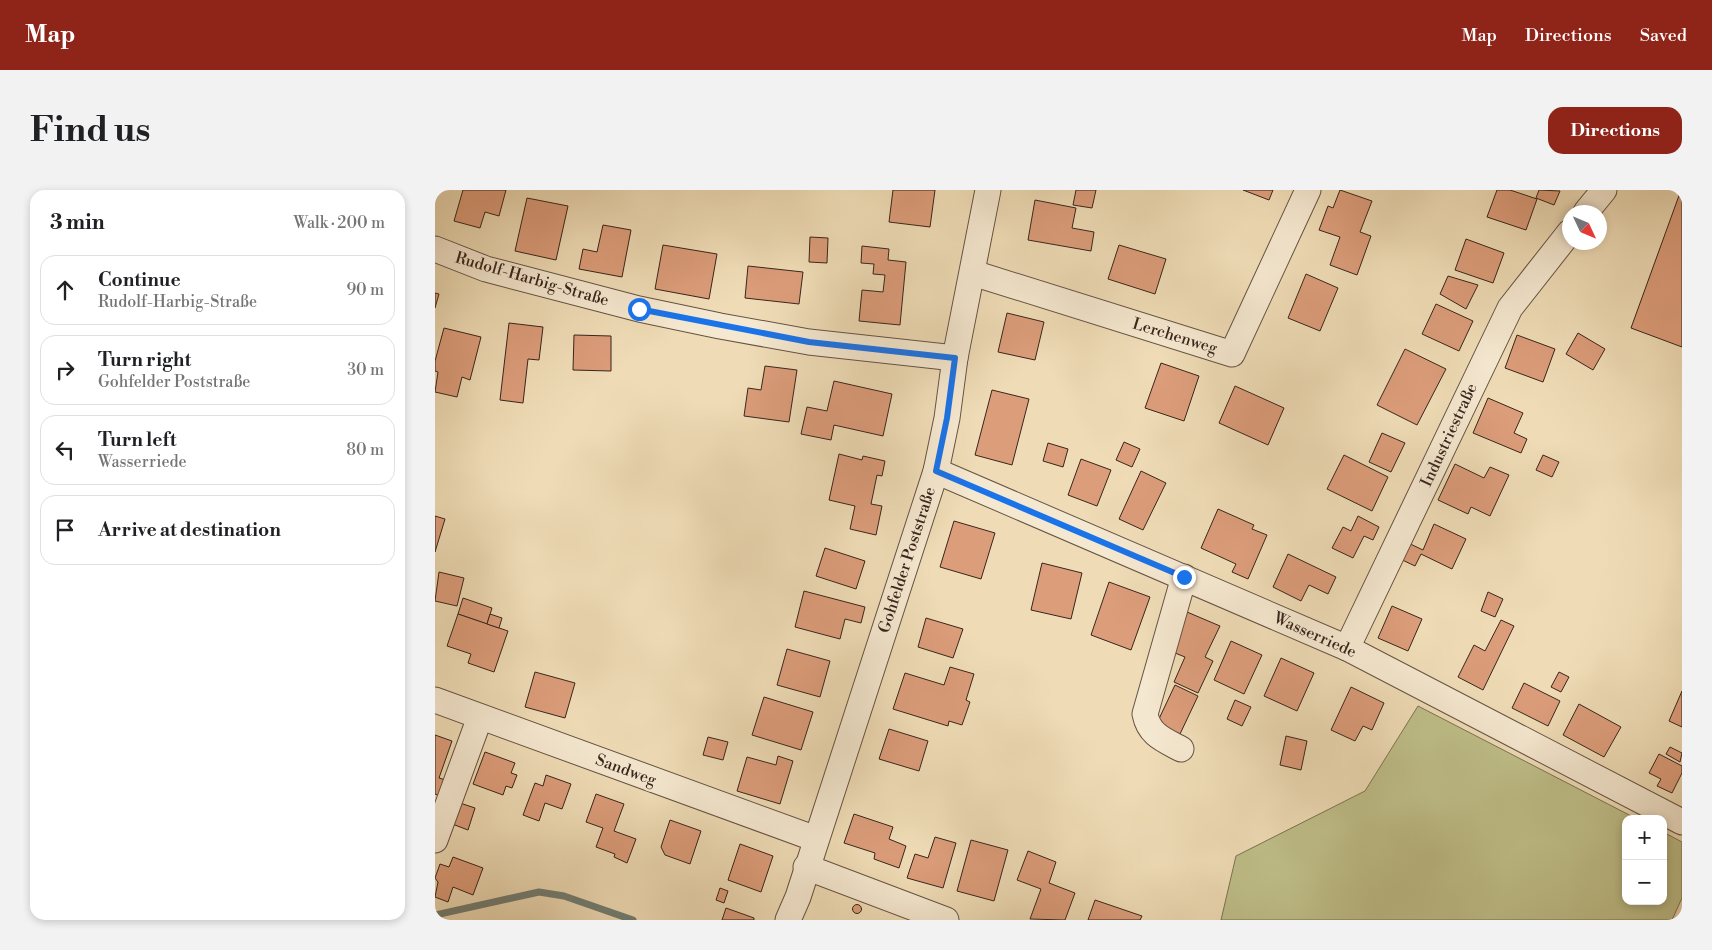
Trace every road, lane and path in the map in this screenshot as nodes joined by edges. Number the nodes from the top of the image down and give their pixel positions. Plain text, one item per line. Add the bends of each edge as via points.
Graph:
1 (988, 190) edge
2 (1308, 190) edge
3 (1604, 190) edge
4 (1592, 205) edge
5 (1562, 242) edge
6 (435, 250) edge
7 (973, 273) junction
8 (955, 358) junction
9 (936, 471) junction
10 (1184, 577) junction
11 (1347, 648) junction
12 (435, 700) edge
13 (480, 716) junction
14 (1181, 749) dead end
15 (1682, 822) edge
16 (816, 839) junction
17 (435, 840) edge
18 (806, 867) junction
19 (788, 920) edge
20 (946, 920) edge

1 - 7 street, Gohfelder Poststraße
2 - 7 street, Lerchenweg via 1232,354
3 - 4 street
5 - 11 street, Industriestraße via 1510,308
6 - 8 street, Rudolf-Harbig-Straße via 486,269 639,309 711,324 809,342
7 - 8 street, Gohfelder Poststraße
8 - 9 street, Gohfelder Poststraße
9 - 10 street, Wasserriede
9 - 16 street, Gohfelder Poststraße
10 - 11 street, Wasserriede
10 - 14 street via 1145,714 1147,726 1155,736
11 - 15 street, Wasserriede
12 - 13 street, Sandweg
13 - 16 street, Sandweg
13 - 17 street
16 - 18 street, Gohfelder Poststraße
18 - 19 street, Gohfelder Poststraße
18 - 20 street

